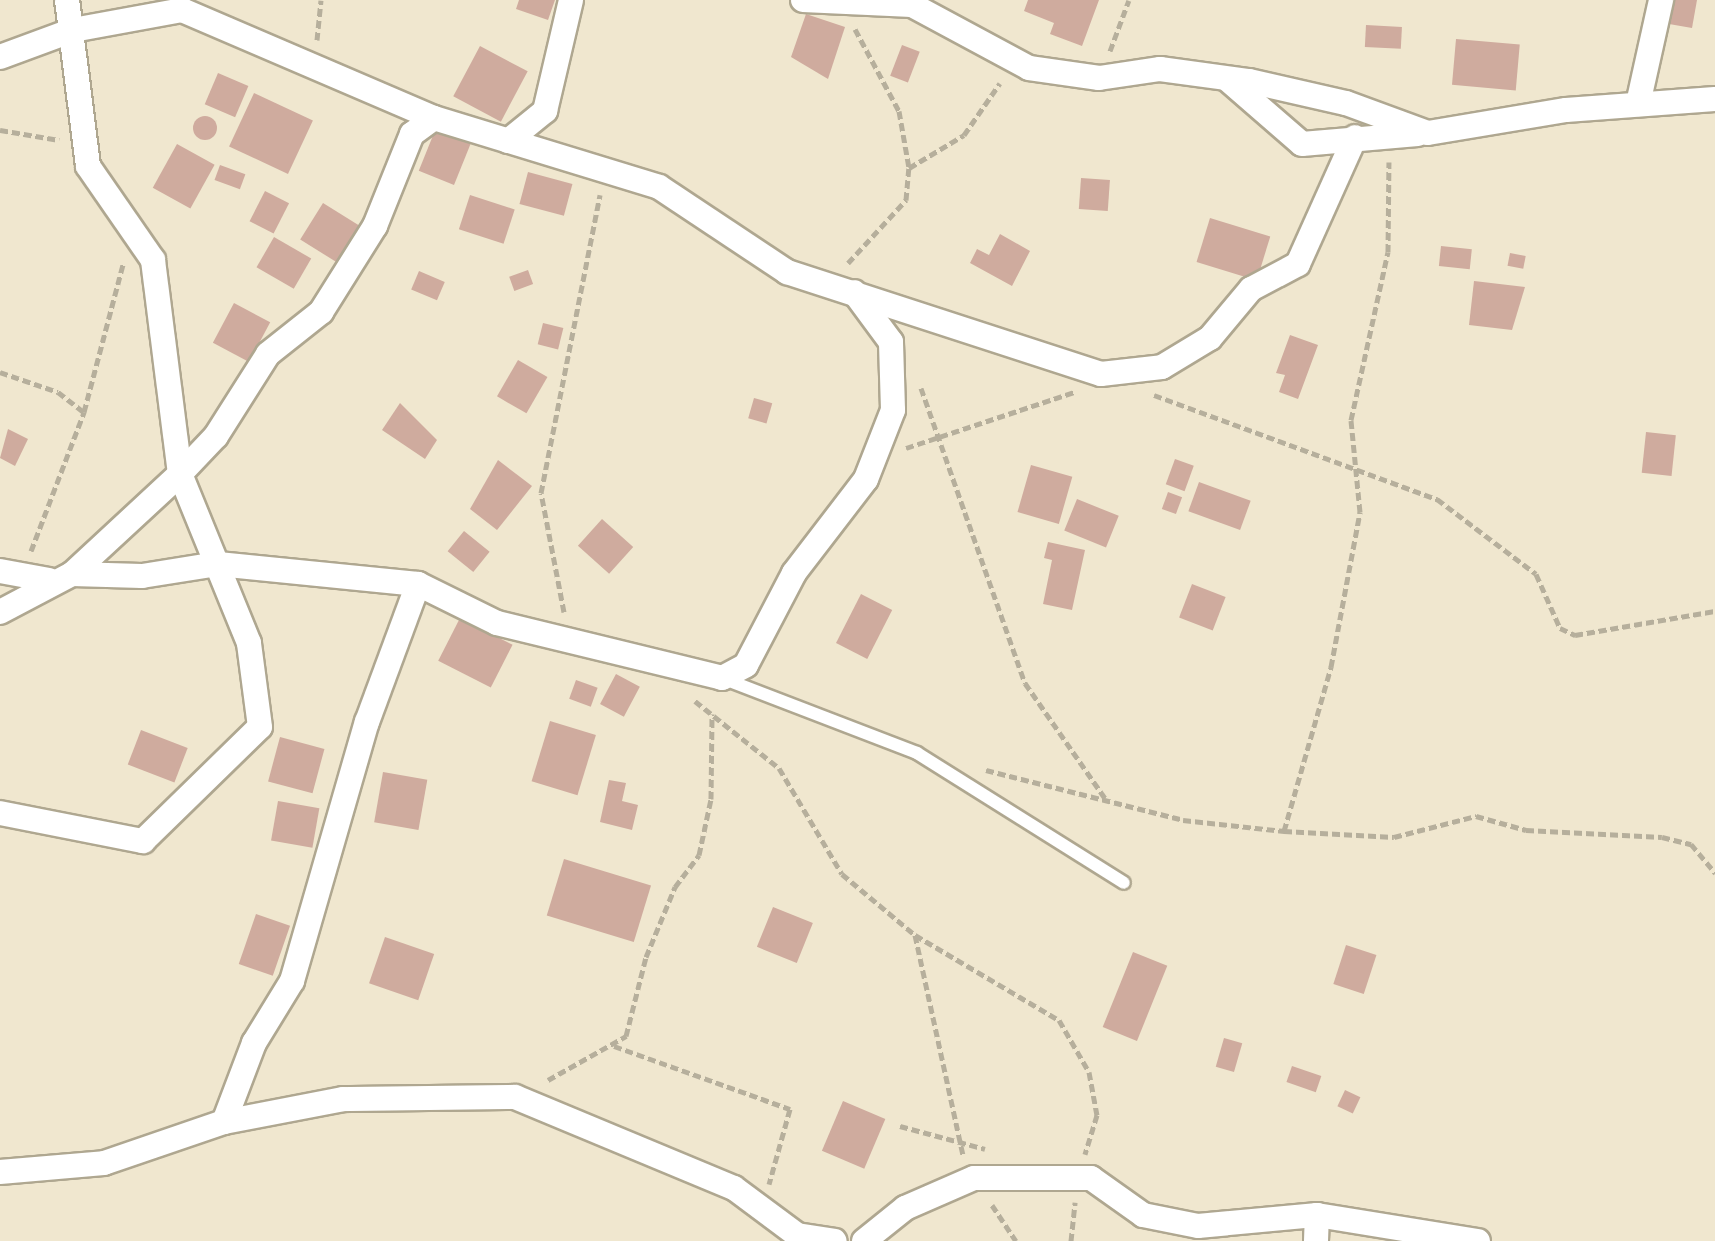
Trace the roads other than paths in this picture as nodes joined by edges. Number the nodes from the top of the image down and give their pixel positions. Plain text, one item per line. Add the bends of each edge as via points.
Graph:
1 (67, 0) edge
2 (206, 0) edge
3 (571, 0) edge
4 (803, 0) edge
5 (1661, 0) edge
6 (841, 2) edge
7 (222, 26) junction
8 (73, 30) junction
9 (0, 57) edge
10 (1226, 78) junction
11 (1715, 99) edge
12 (1638, 104) junction
13 (434, 118) junction
14 (1428, 133) junction
15 (1355, 137) junction
16 (508, 141) junction
17 (854, 292) junction
18 (180, 474) junction
19 (218, 564) junction
20 (10, 573) edge
21 (61, 577) junction
22 (418, 584) junction
23 (0, 612) edge
24 (722, 678) junction
25 (0, 813) edge
26 (1124, 883) dead end
27 (224, 1122) junction
28 (0, 1172) edge
29 (1317, 1215) junction
30 (1198, 1226) junction
31 (835, 1241) edge
32 (864, 1241) edge
33 (1223, 1241) edge
34 (1316, 1241) edge
35 (1478, 1241) edge

1 - 8 street
2 - 7 street
3 - 16 street via 545,111
4 - 6 street
5 - 12 street
6 - 10 street via 912,5 1029,68 1099,78 1160,69
7 - 8 street via 182,10
7 - 13 street via 315,73
8 - 9 street
8 - 18 street via 88,166 153,260
10 - 14 street via 1346,103
10 - 15 street via 1302,144
11 - 12 street
12 - 14 street
13 - 16 street
13 - 18 street via 412,134 375,226 321,312 268,354 216,436
14 - 15 street
15 - 17 street via 1298,264 1251,289 1210,338 1162,367 1101,374
16 - 17 street via 659,187 787,272
17 - 24 street via 891,342 893,410 866,479 794,573 746,665
18 - 19 street
18 - 21 street
19 - 21 street via 142,576
19 - 22 street
19 - 25 street via 249,643 260,727 143,841
20 - 21 street
21 - 23 street
22 - 24 street via 497,623
22 - 27 street via 367,722 292,981 254,1043
24 - 26 lane via 917,753
27 - 28 street via 104,1163
27 - 31 street via 343,1099 515,1097 734,1188 797,1235
29 - 30 street
29 - 34 street
29 - 35 street
30 - 32 street via 1143,1215 1091,1178 974,1178 905,1208
30 - 33 street

